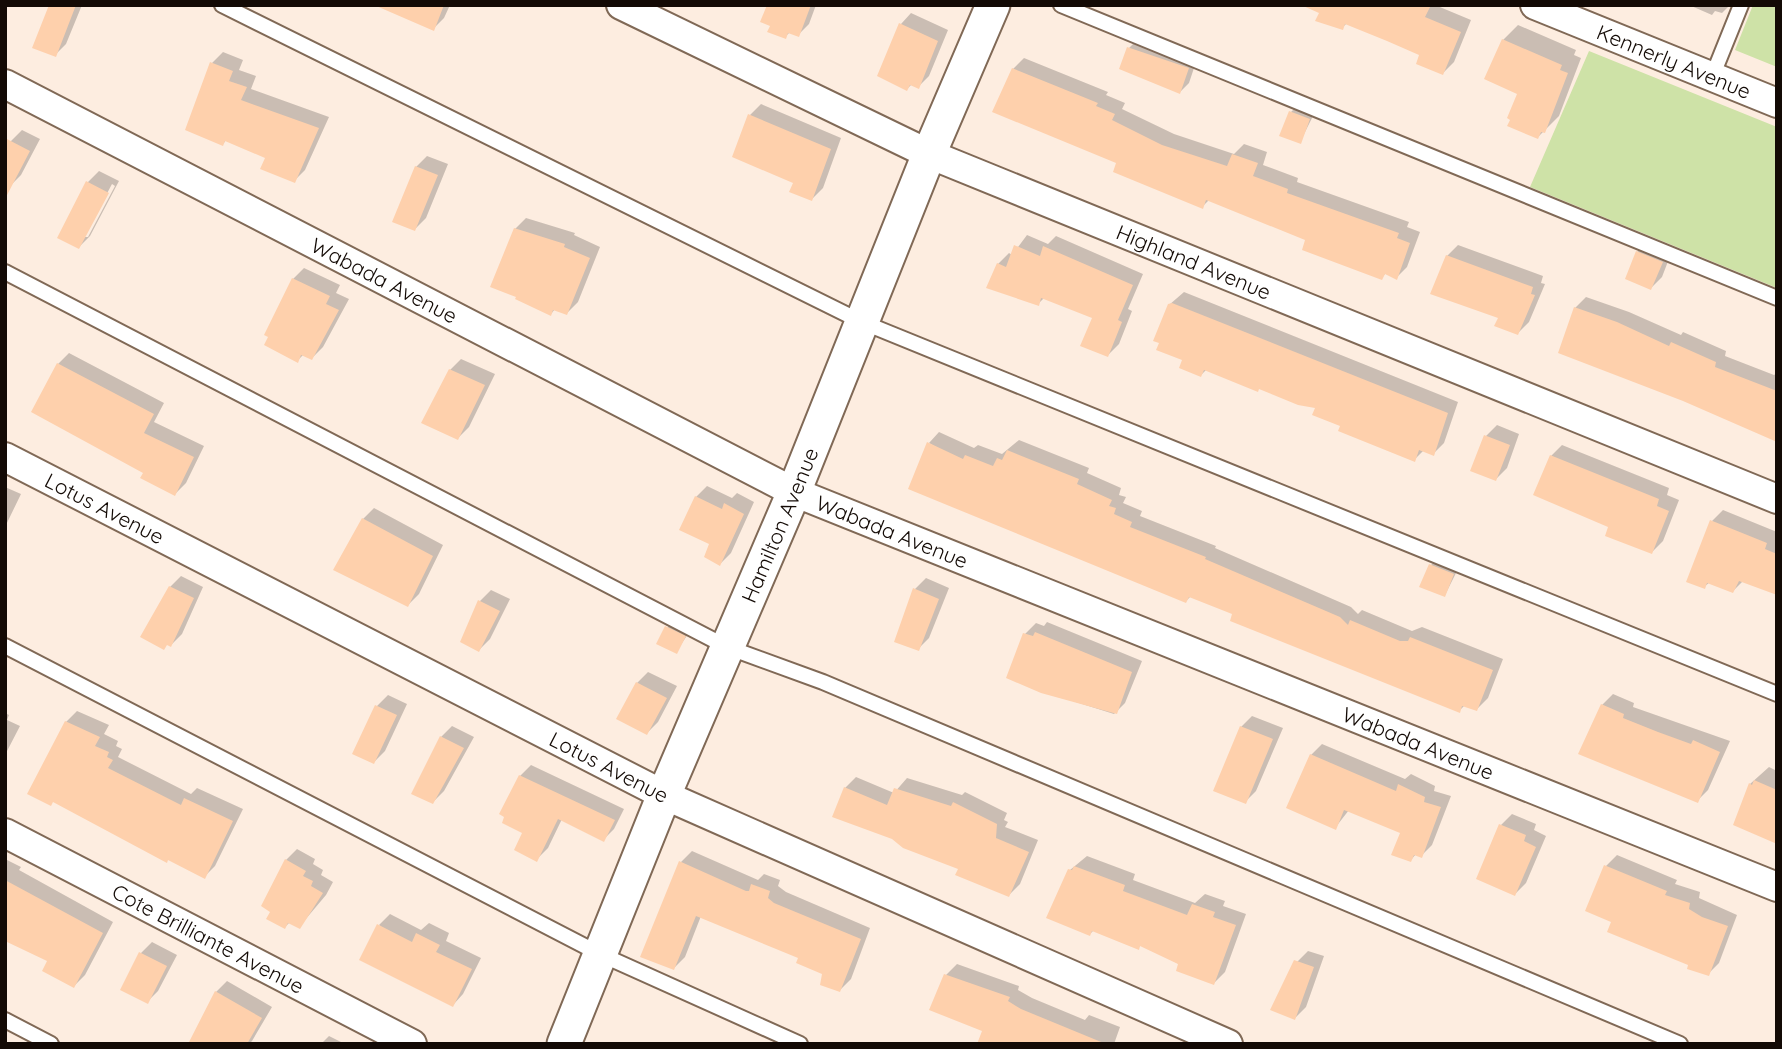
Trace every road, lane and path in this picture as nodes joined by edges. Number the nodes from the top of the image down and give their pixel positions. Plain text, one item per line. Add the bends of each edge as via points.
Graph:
1 (222, 5) edge
2 (621, 5) edge
3 (993, 5) edge
4 (1061, 5) edge
5 (1535, 5) edge
6 (1741, 5) edge
7 (1712, 77) junction
8 (5, 84) edge
9 (1777, 103) edge
10 (929, 154) junction
11 (5, 272) edge
12 (1777, 298) edge
13 (862, 322) junction
14 (5, 457) edge
15 (794, 492) junction
16 (1777, 499) edge
17 (5, 646) edge
18 (727, 648) junction
19 (1777, 694) edge
20 (664, 795) junction
21 (5, 833) edge
22 (1777, 887) edge
23 (600, 954) junction
24 (5, 1020) edge
25 (51, 1044) edge
26 (411, 1044) edge
27 (564, 1044) edge
28 (800, 1044) edge
29 (1228, 1044) edge
30 (1680, 1044) edge

1 - 13 lane
2 - 10 street, Highland Avenue
3 - 10 street, Hamilton Avenue
4 - 12 lane
5 - 7 street, Kennerly Avenue
6 - 7 lane
7 - 9 street, Kennerly Avenue
8 - 15 street, Wabada Avenue
10 - 13 street, Hamilton Avenue
10 - 16 street, Highland Avenue
11 - 18 lane
13 - 15 street, Hamilton Avenue
13 - 19 lane
14 - 20 street, Lotus Avenue
15 - 18 street, Hamilton Avenue
15 - 22 street, Wabada Avenue
17 - 23 lane
18 - 20 street, Hamilton Avenue
18 - 30 lane via 823,682
20 - 23 street, Hamilton Avenue
20 - 29 street, Lotus Avenue
21 - 26 street, Cote Brilliante Avenue
23 - 27 street, Hamilton Avenue
23 - 28 lane
24 - 25 lane

